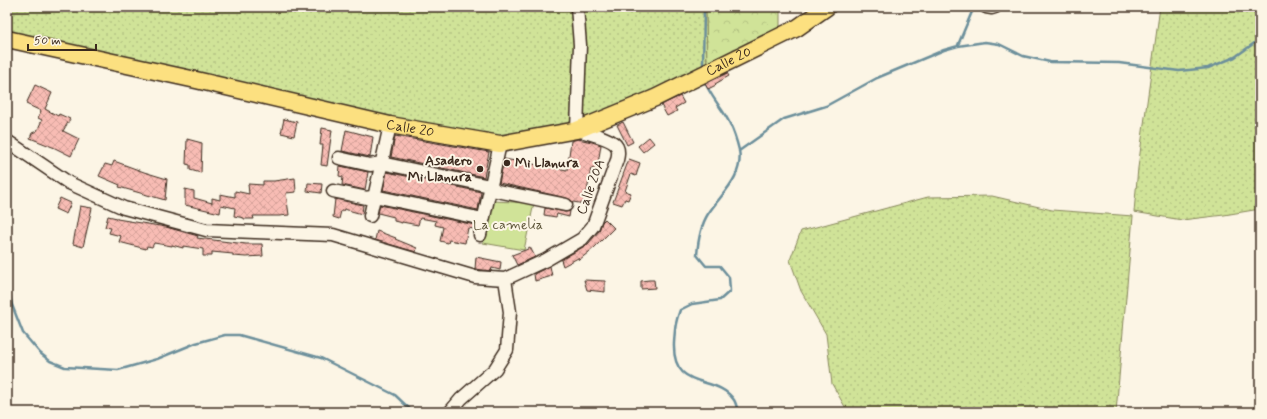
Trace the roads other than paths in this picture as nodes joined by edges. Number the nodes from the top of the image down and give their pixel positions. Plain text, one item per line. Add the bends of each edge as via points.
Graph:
1 (577, 7) edge
2 (827, 7) edge
3 (986, 7) edge
4 (995, 7) edge
5 (7, 39) edge
6 (390, 125) junction
7 (577, 130) junction
8 (7, 141) edge
9 (500, 144) junction
10 (338, 158) dead end
11 (381, 163) junction
12 (490, 186) junction
13 (333, 191) dead end
14 (374, 196) junction
15 (566, 205) dead end
16 (370, 216) dead end
17 (483, 219) junction
18 (480, 235) dead end
19 (505, 279) junction
20 (450, 412) edge

1 - 7 street via 580,45
2 - 7 main road, Calle 20 via 797,28 655,98
3 - 4 street
5 - 6 main road, Calle 20
6 - 9 main road, Calle 20
6 - 11 street
7 - 9 main road, Calle 20
7 - 19 street, Calle 20A via 612,141 618,153 618,160 593,226 573,245
8 - 19 street via 69,183 124,208 206,230 333,235 475,277
9 - 12 street
10 - 11 street via 370,165
11 - 12 street
11 - 14 street
12 - 15 street via 497,191
12 - 17 street
13 - 14 street via 367,198
14 - 16 street
14 - 17 street
17 - 18 street
19 - 20 street via 510,312 507,350 495,369

